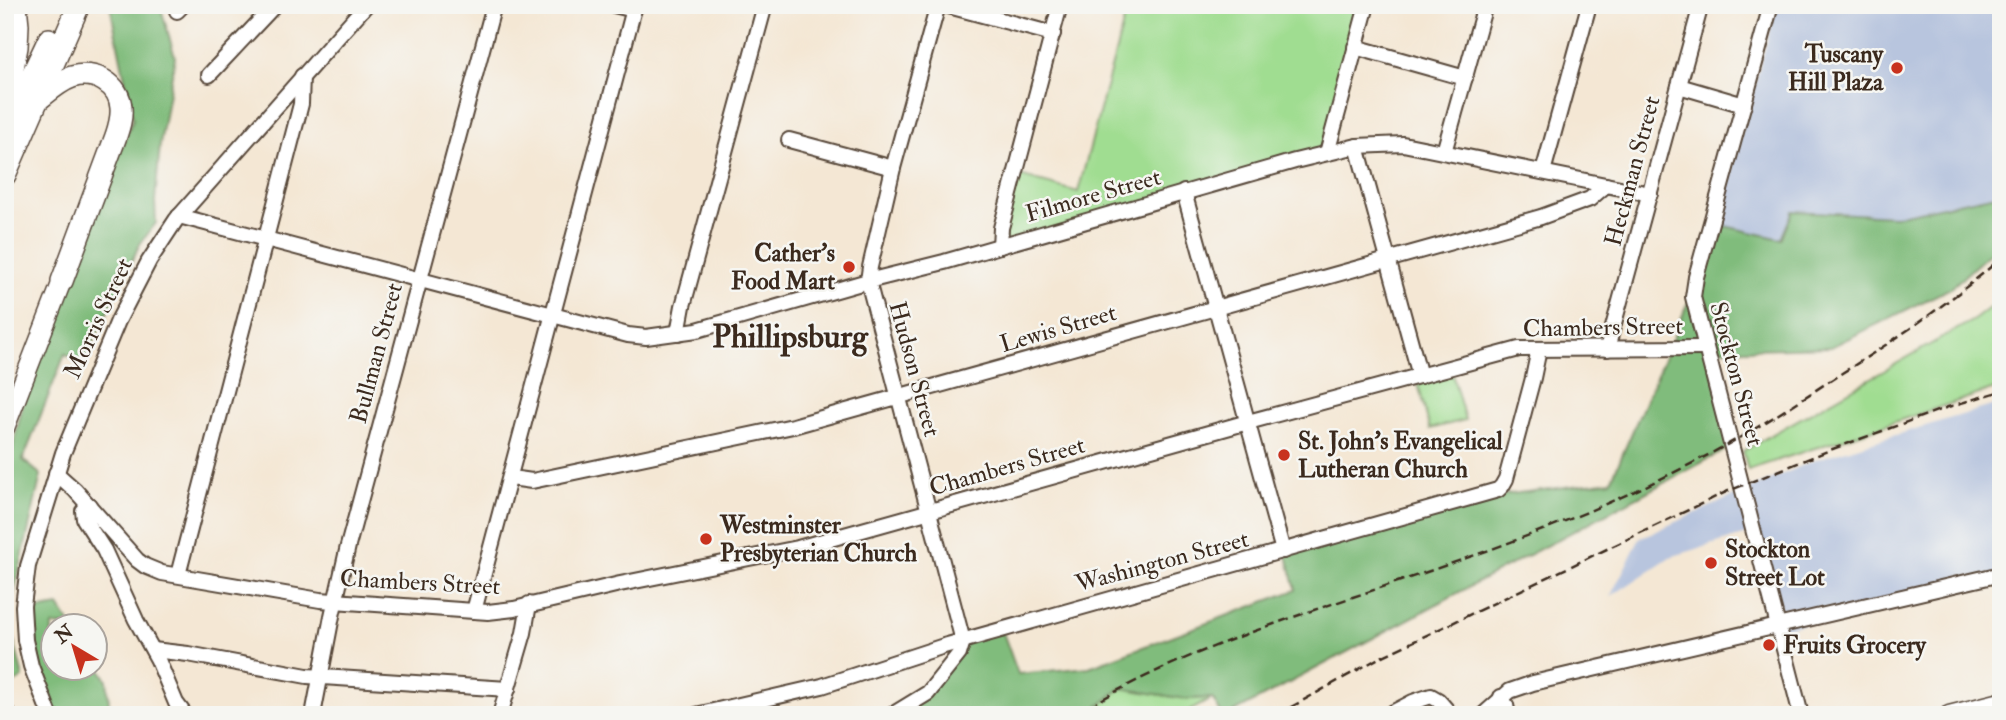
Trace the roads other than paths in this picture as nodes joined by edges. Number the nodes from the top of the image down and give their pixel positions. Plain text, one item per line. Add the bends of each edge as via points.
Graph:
1 (16, 5) edge
2 (64, 5) edge
3 (79, 5) edge
4 (267, 5) edge
5 (366, 5) edge
6 (494, 5) edge
7 (614, 5) edge
8 (765, 5) edge
9 (938, 5) edge
10 (945, 5) edge
11 (1060, 5) edge
12 (1367, 5) edge
13 (1485, 5) edge
14 (1588, 5) edge
15 (1701, 5) edge
16 (1771, 5) edge
17 (634, 8) edge
18 (1053, 34) junction
19 (1355, 47) junction
20 (209, 75) dead end
21 (302, 76) junction
22 (1465, 78) junction
23 (1679, 86) junction
24 (39, 99) junction
25 (1744, 105) junction
26 (8, 127) edge
27 (789, 140) dead end
28 (1357, 146) junction
29 (1444, 152) junction
30 (1327, 153) junction
31 (893, 168) junction
32 (1543, 172) junction
33 (5, 175) edge
34 (1605, 185) junction
35 (1184, 192) junction
36 (1650, 194) junction
37 (179, 216) junction
38 (266, 239) junction
39 (1000, 246) junction
40 (1388, 259) junction
41 (419, 279) junction
42 (62, 281) joint
43 (868, 281) junction
44 (1214, 308) junction
45 (552, 314) junction
46 (678, 333) junction
47 (1706, 348) junction
48 (1539, 349) junction
49 (1607, 349) junction
50 (1420, 376) junction
51 (898, 396) junction
52 (8, 413) edge
53 (1248, 422) junction
54 (5, 428) edge
55 (56, 473) junction
56 (511, 478) junction
57 (89, 505) junction
58 (929, 511) junction
59 (1283, 551) junction
60 (2001, 574) edge
61 (178, 575) junction
62 (335, 601) junction
63 (529, 604) junction
64 (474, 611) junction
65 (1777, 626) junction
66 (963, 641) junction
67 (153, 650) junction
68 (321, 677) junction
69 (508, 689) junction
70 (1501, 697) junction
71 (2001, 702) edge
72 (50, 715) edge
73 (185, 715) edge
74 (313, 715) edge
75 (500, 715) edge
76 (696, 715) edge
77 (892, 715) edge
78 (1388, 715) edge
79 (1451, 715) edge
80 (1483, 715) edge
81 (1508, 715) edge
82 (1801, 715) edge
83 (1948, 715) edge

1 - 26 highway via 17,47 7,86
2 - 26 highway
3 - 24 highway
4 - 20 street via 271,9
5 - 21 street, Morris Street
6 - 41 street, Bullman Street
7 - 17 street
8 - 46 street
9 - 31 street, Hudson Street
10 - 18 street
11 - 18 street
12 - 19 street
13 - 22 street
14 - 32 street
15 - 23 street, Heckman Street
16 - 25 street, Stockton Street
17 - 45 street
18 - 39 street
19 - 22 street
19 - 30 street
21 - 37 street, Morris Street
21 - 38 street via 301,104
22 - 29 street
23 - 25 street
23 - 36 street, Heckman Street
24 - 33 highway
24 - 42 highway via 67,79 89,75 108,84 121,104 116,136
25 - 47 street, Stockton Street via 1693,289
27 - 31 street
28 - 29 street, Filmore Street via 1403,144
28 - 30 street, Filmore Street
28 - 40 street
29 - 32 street, Filmore Street
30 - 35 street, Filmore Street
31 - 43 street, Hudson Street
32 - 34 street, Filmore Street
34 - 36 street, Filmore Street
34 - 40 street, Lewis Street via 1590,200 1568,209
35 - 39 street, Filmore Street
35 - 44 street
36 - 49 street, Heckman Street
37 - 38 street, Filmore Street
37 - 55 street, Morris Street via 118,321
38 - 41 street, Filmore Street
38 - 61 street
39 - 43 street, Filmore Street
40 - 44 street, Lewis Street
40 - 50 street
41 - 45 street, Filmore Street
41 - 62 street, Bullman Street
42 - 52 main road
43 - 46 street, Filmore Street
43 - 51 street, Hudson Street
44 - 51 street, Lewis Street
44 - 53 street
45 - 46 street, Filmore Street via 637,337
45 - 56 street
47 - 49 street, Chambers Street
47 - 65 street, Stockton Street
48 - 49 street, Chambers Street
48 - 50 street, Chambers Street via 1519,349
48 - 59 street, Washington Street via 1506,479 1498,490
50 - 53 street, Chambers Street
51 - 56 street, Lewis Street via 728,441 532,481
51 - 58 street, Hudson Street
52 - 54 main road
53 - 58 street, Chambers Street
53 - 59 street
55 - 57 street, Chambers Street
55 - 72 street, Morris Street via 28,566 23,619 29,657
56 - 64 street
57 - 61 street, Chambers Street via 137,561
57 - 67 street via 83,511 84,519
58 - 63 street, Chambers Street via 798,548
58 - 66 street, Hudson Street
59 - 66 street, Washington Street
60 - 65 street
61 - 62 street, Chambers Street
62 - 64 street, Chambers Street
62 - 68 street, Bullman Street
63 - 64 street, Chambers Street
63 - 69 street
65 - 70 street via 1533,683
65 - 82 street, Stockton Street
66 - 76 street, Washington Street via 822,686
66 - 77 street via 959,654 928,693
67 - 68 street
67 - 73 street
68 - 69 street
68 - 74 street, Bullman Street
69 - 75 street
70 - 80 street
70 - 81 street
71 - 83 main road
78 - 79 street via 1431,696

